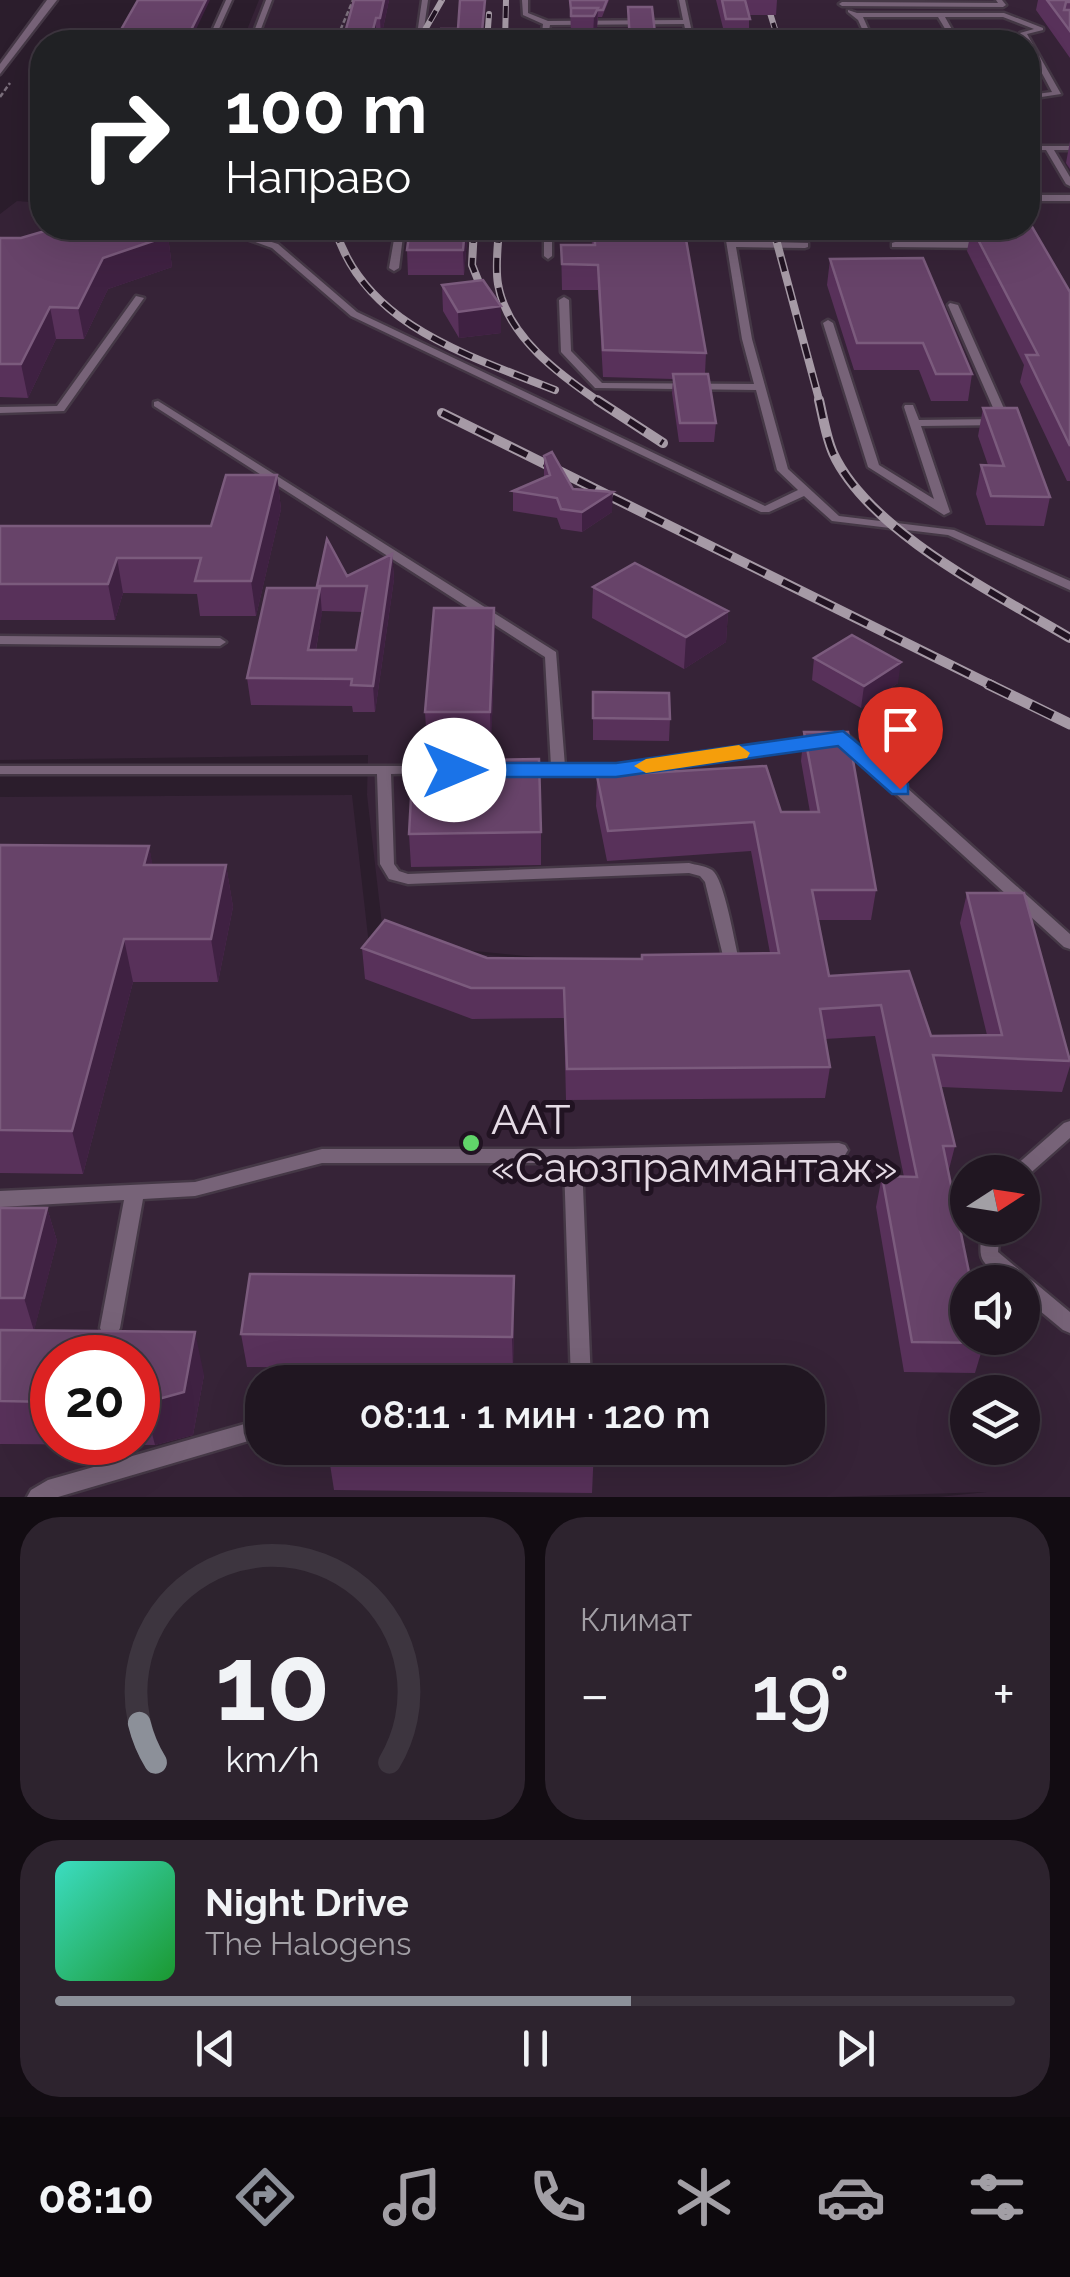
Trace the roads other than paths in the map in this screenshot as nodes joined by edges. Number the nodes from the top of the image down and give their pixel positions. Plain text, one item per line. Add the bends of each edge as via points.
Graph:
1 (52, 0) edge
2 (228, 0) edge
3 (270, 0) edge
4 (425, 0) edge
5 (525, 0) edge
6 (682, 0) edge
7 (1000, 0) edge
8 (841, 2) edge
9 (855, 14) junction
10 (940, 15) junction
11 (687, 22) junction
12 (547, 23) junction
13 (30, 30) edge
14 (30, 30) edge
15 (215, 30) edge
16 (258, 30) edge
17 (421, 30) edge
18 (546, 30) edge
19 (689, 30) edge
20 (864, 30) edge
21 (949, 30) edge
22 (1035, 30) edge
23 (1040, 62) edge
24 (0, 71) edge
25 (1040, 71) edge
26 (1045, 72) junction
27 (1040, 96) edge
28 (1040, 148) edge
29 (1048, 148) junction
30 (1070, 148) edge
31 (1070, 184) edge
32 (1040, 198) edge
33 (1070, 198) edge
34 (257, 240) edge
35 (398, 240) edge
36 (548, 240) edge
37 (730, 240) edge
38 (731, 244) junction
39 (1005, 244) edge
40 (806, 245) dead end
41 (896, 245) dead end
42 (548, 256) dead end
43 (394, 268) dead end
44 (140, 298) dead end
45 (564, 300) dead end
46 (953, 305) dead end
47 (828, 323) dead end
48 (760, 386) junction
49 (158, 404) dead end
50 (909, 407) dead end
51 (0, 410) edge
52 (914, 423) junction
53 (806, 491) junction
54 (942, 509) junction
55 (950, 532) junction
56 (1070, 586) edge
57 (0, 640) edge
58 (220, 642) dead end
59 (0, 770) edge
60 (384, 770) junction
61 (442, 770) edge
62 (500, 770) edge
63 (558, 770) junction
64 (1070, 942) edge
65 (730, 956) edge
66 (1070, 1128) edge
67 (839, 1150) dead end
68 (1039, 1155) edge
69 (573, 1156) junction
70 (136, 1192) junction
71 (0, 1199) edge
72 (989, 1245) edge
73 (999, 1265) edge
74 (1040, 1299) edge
75 (1070, 1324) edge
76 (110, 1328) edge
77 (580, 1365) edge
78 (245, 1433) edge
79 (38, 1497) edge

1 - 13 street
2 - 15 lane
3 - 16 lane
4 - 17 lane
5 - 12 lane via 525,14
6 - 11 lane
7 - 8 lane via 1003,5
8 - 9 lane
9 - 10 lane
9 - 20 lane
10 - 21 lane
10 - 22 lane via 1004,15 1041,29
11 - 12 lane
11 - 19 lane
12 - 18 lane
14 - 24 street
23 - 26 lane
25 - 26 lane
26 - 27 lane via 1057,94
28 - 29 lane
29 - 30 lane
29 - 31 lane
32 - 33 lane
34 - 53 lane via 275,246 354,314 765,510
35 - 43 lane
36 - 42 lane
37 - 38 lane
38 - 40 lane
38 - 48 lane
39 - 41 lane
44 - 51 lane via 60,409
45 - 48 lane via 566,352 599,386
46 - 52 lane via 1005,422
47 - 54 lane via 874,467
48 - 53 lane via 783,470
49 - 63 lane via 550,656
50 - 52 lane
52 - 54 lane
53 - 55 lane via 836,519
54 - 55 lane
55 - 56 lane
57 - 58 lane
59 - 60 lane
60 - 61 lane
60 - 65 lane via 386,864 394,875 689,868 712,880
62 - 63 lane
63 - 64 lane via 616,770 843,738
66 - 68 lane
67 - 69 lane
69 - 70 lane via 322,1156 195,1189
69 - 77 lane
70 - 71 lane
70 - 76 lane
72 - 73 lane via 988,1256
74 - 75 lane
78 - 79 lane

